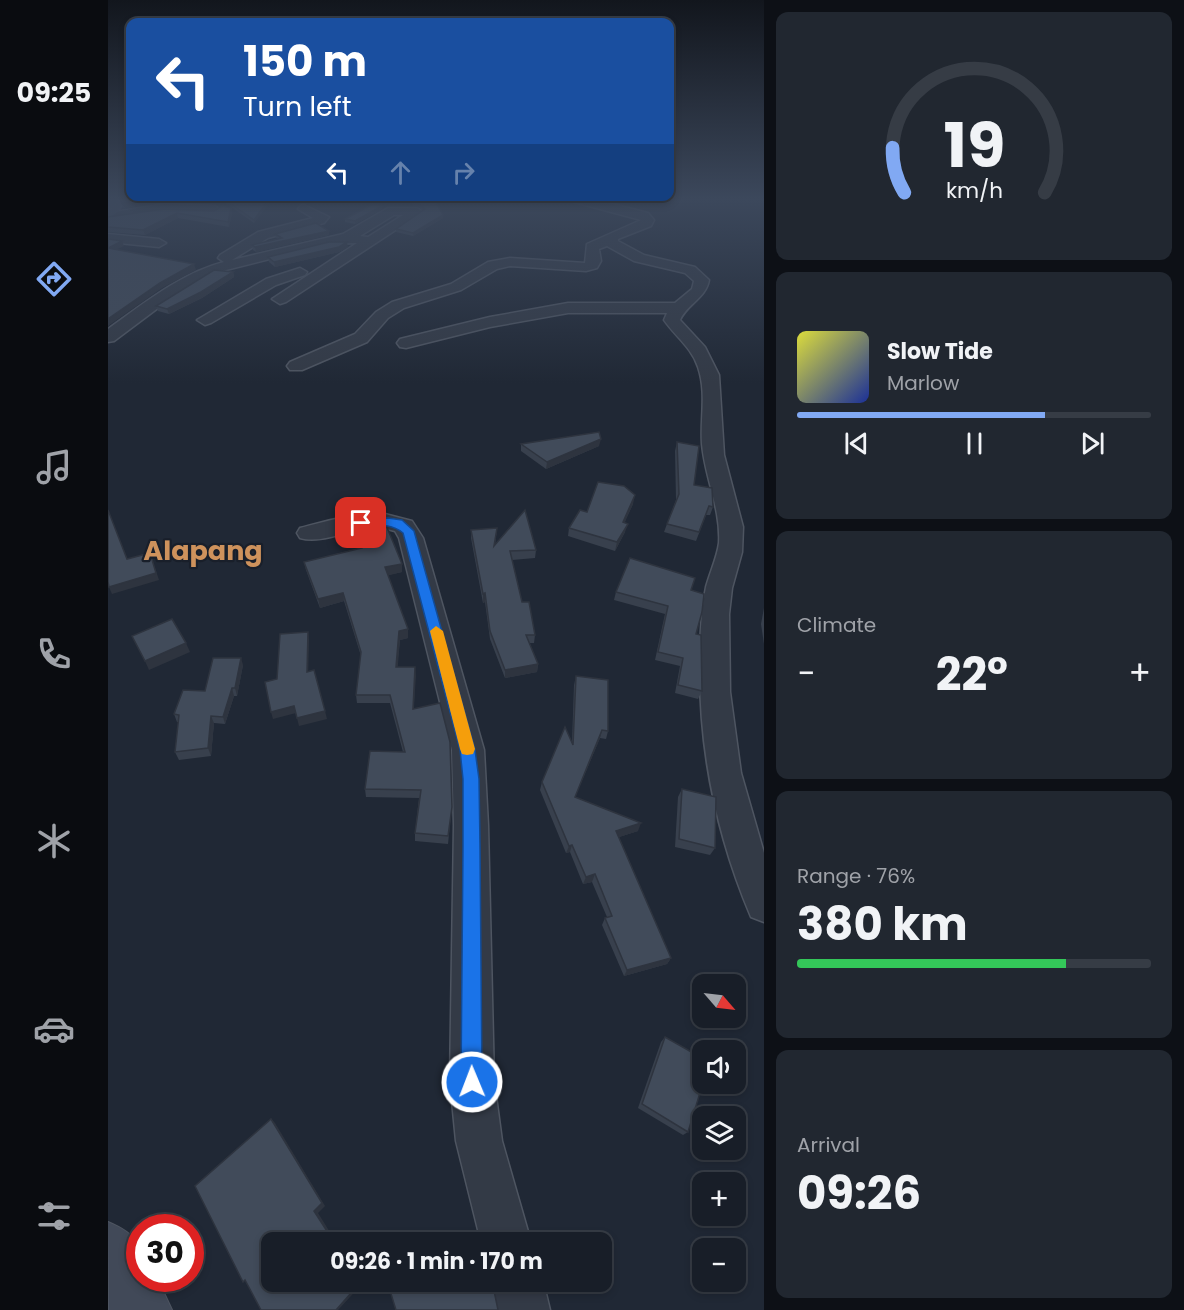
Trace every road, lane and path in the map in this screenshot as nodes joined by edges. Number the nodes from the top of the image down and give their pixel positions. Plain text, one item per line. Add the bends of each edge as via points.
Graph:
1 (223, 260) edge
2 (251, 260) edge
3 (340, 260) edge
4 (594, 260) edge
5 (649, 260) edge
6 (337, 262) junction
7 (209, 270) junction
8 (280, 299) dead end
9 (677, 308) junction
10 (205, 320) dead end
11 (108, 337) edge
12 (406, 343) dead end
13 (296, 366) dead end
14 (309, 533) dead end
15 (764, 904) edge
16 (503, 1232) edge
17 (108, 1251) edge
18 (520, 1292) edge
19 (142, 1310) edge
20 (524, 1310) edge

1 - 7 street
2 - 7 street
3 - 6 street
4 - 13 street via 590,266 510,262 493,265 456,287 398,305 382,315 361,338
5 - 9 street via 700,276 703,284
6 - 8 street
6 - 10 street via 277,279
7 - 11 street
9 - 12 street via 568,308
9 - 15 street via 672,320 698,348 708,367 713,391 713,456 732,542 714,618 718,727 742,844
14 - 16 street via 388,521 404,526 411,538 468,750 472,1082 479,1141
17 - 19 main road
18 - 20 street

